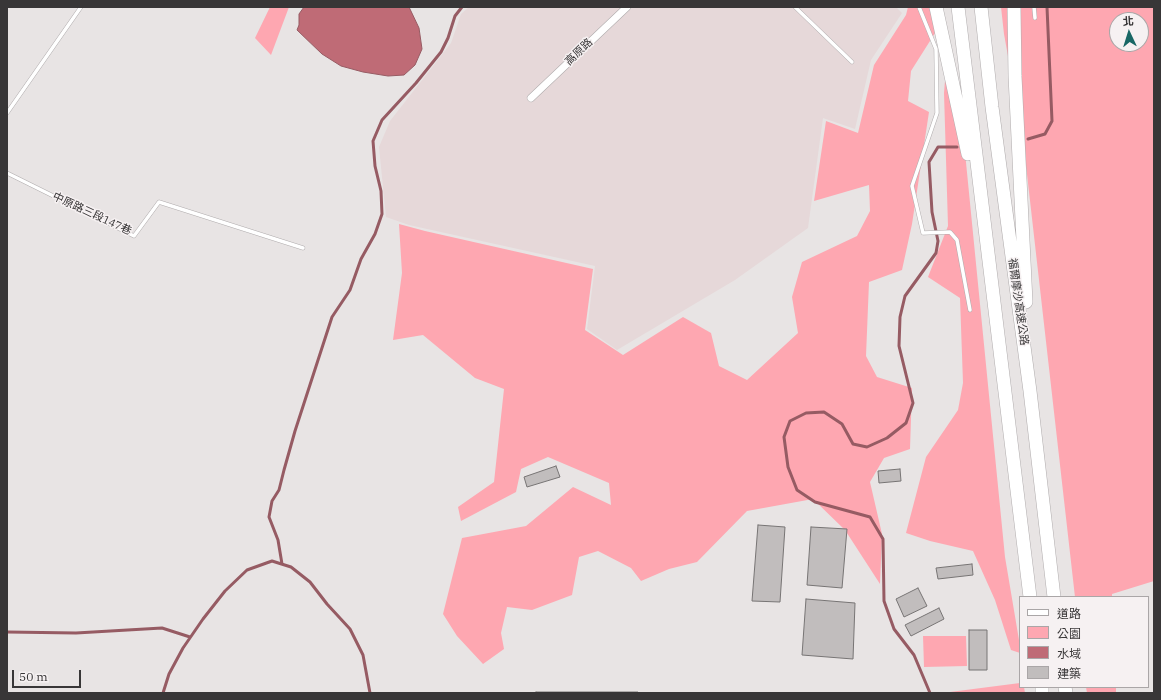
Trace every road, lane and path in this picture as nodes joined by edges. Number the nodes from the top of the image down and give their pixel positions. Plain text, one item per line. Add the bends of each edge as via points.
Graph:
1 (81, 7) edge
2 (627, 7) edge
3 (796, 7) edge
4 (919, 7) edge
5 (936, 7) edge
6 (958, 7) edge
7 (981, 7) edge
8 (1014, 7) edge
9 (1034, 7) edge
10 (1035, 18) dead end
11 (852, 62) dead end
12 (531, 98) dead end
13 (7, 113) edge
14 (7, 173) edge
15 (985, 234) junction
16 (303, 248) dead end
17 (970, 310) dead end
18 (1030, 391) junction
19 (1030, 596) edge
20 (1054, 596) edge

1 - 13 lane
2 - 12 street, 高原路
3 - 11 lane
4 - 17 lane via 936,49 937,113 912,186 923,233 950,232 957,240
5 - 15 highway
6 - 15 highway
7 - 18 highway, 福爾摩沙高速公路
8 - 18 highway
9 - 10 lane
14 - 16 lane, 中原路三段147巷 via 134,236 159,202
15 - 19 highway
18 - 20 highway, 福爾摩沙高速公路

